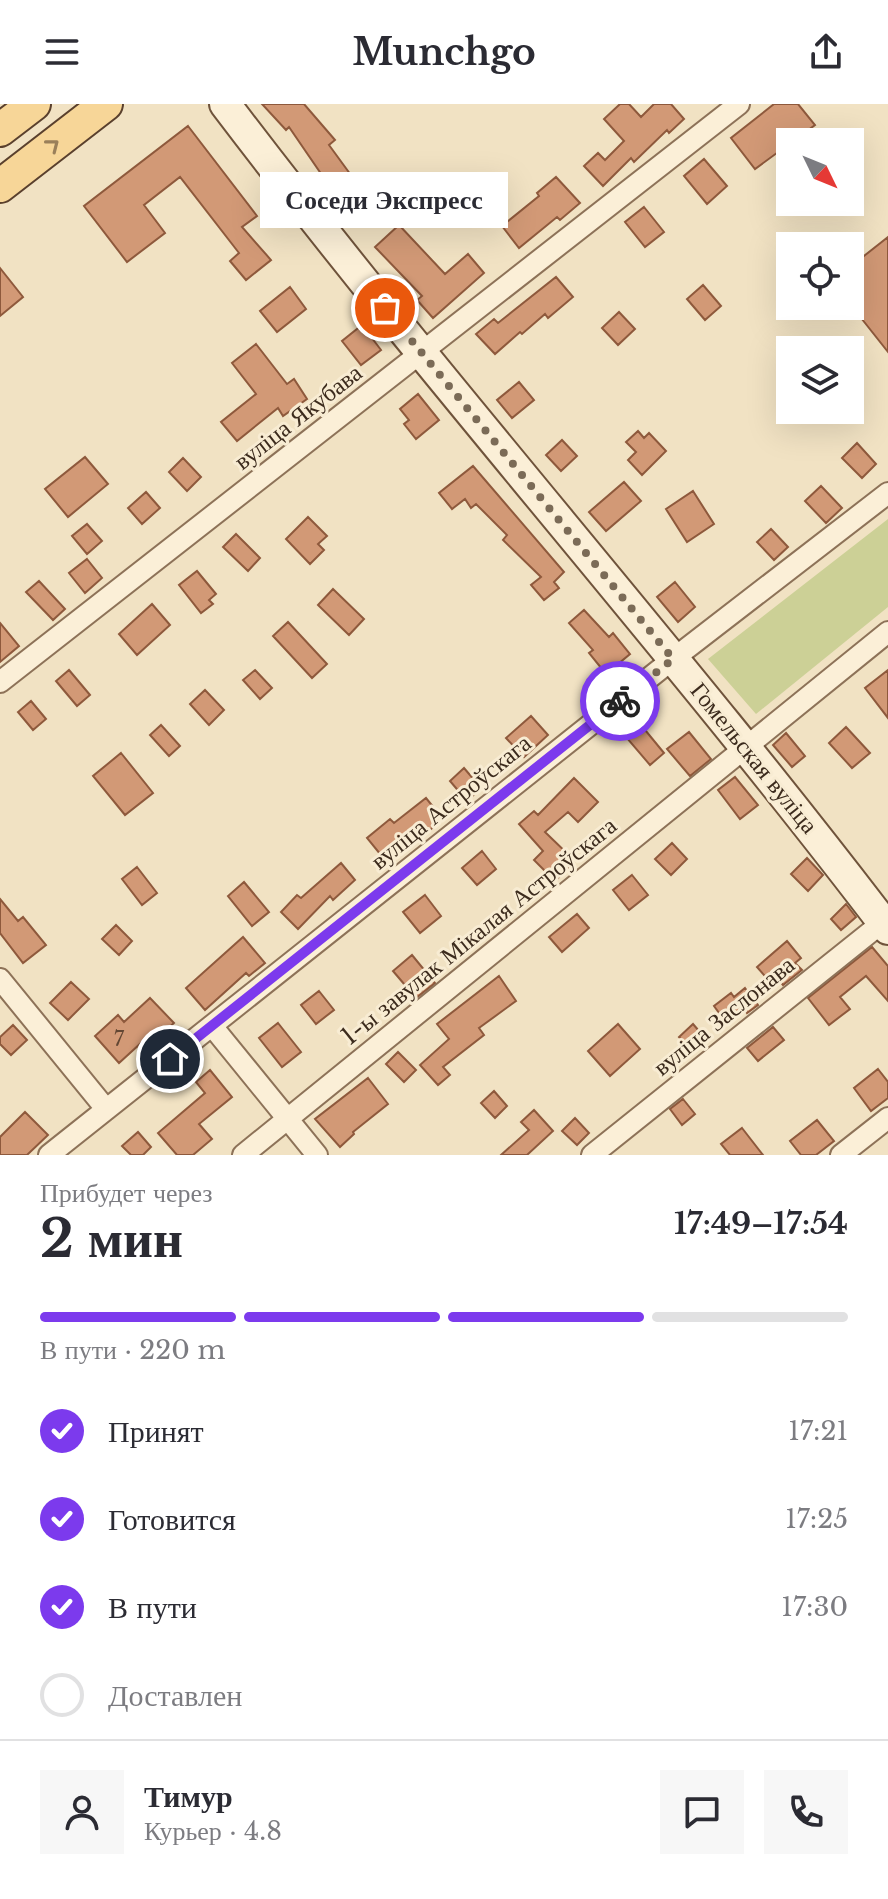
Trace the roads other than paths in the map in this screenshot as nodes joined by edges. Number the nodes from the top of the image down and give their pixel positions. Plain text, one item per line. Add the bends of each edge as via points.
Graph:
1 (34, 104) edge
2 (106, 104) edge
3 (225, 104) edge
4 (739, 104) edge
5 (0, 130) edge
6 (0, 186) edge
7 (421, 355) junction
8 (888, 493) edge
9 (888, 632) edge
10 (673, 659) junction
11 (0, 682) edge
12 (747, 747) junction
13 (886, 923) edge
14 (0, 979) edge
15 (212, 1026) junction
16 (106, 1109) junction
17 (888, 1118) edge
18 (288, 1119) junction
19 (49, 1155) edge
20 (243, 1155) edge
21 (317, 1155) edge
22 (592, 1155) edge
23 (841, 1155) edge

1 - 5 main road
6 -> 2 main road
3 - 7 street, Гомельская вуліца
4 - 7 street, вуліца Якубава
7 - 10 street, Гомельская вуліца
7 - 11 street, вуліца Якубава
8 - 10 street, вуліца Астроўскага
9 - 12 street
10 - 12 street, Гомельская вуліца
10 - 15 street, вуліца Астроўскага
12 - 13 street, Гомельская вуліца
12 - 18 street, 1-ы завулак Мікалая Астроўскага
13 - 22 street, вуліца Заслонава
14 - 16 street
15 - 16 street, вуліца Астроўскага
15 - 18 street
16 - 19 street, вуліца Астроўскага
17 - 23 street
18 - 20 street, 1-ы завулак Мікалая Астроўскага
18 - 21 street

